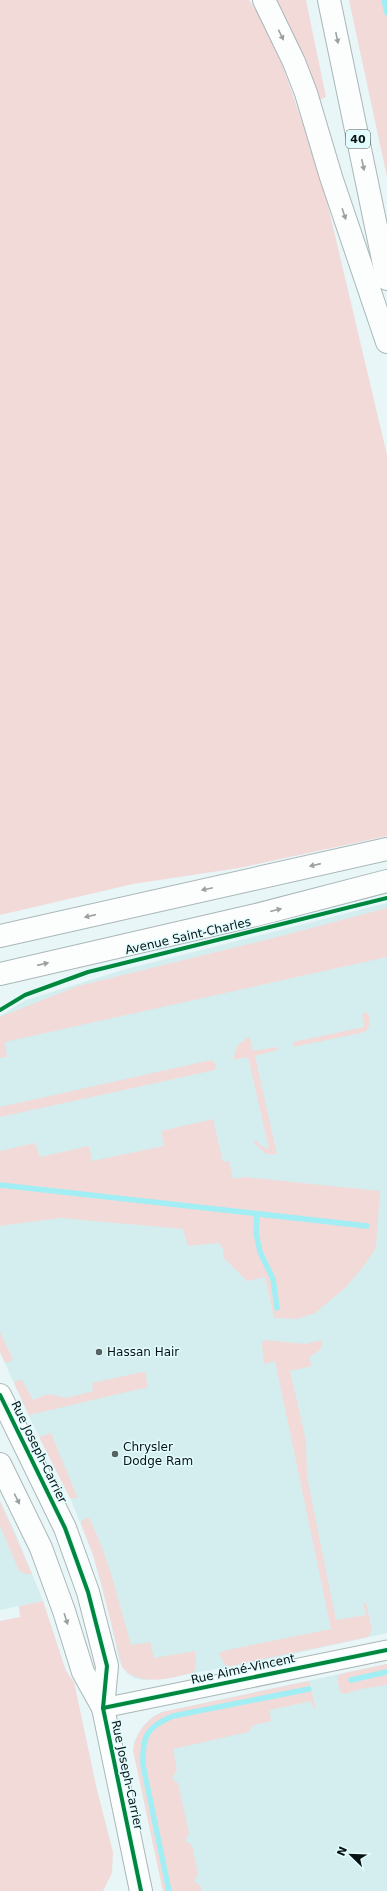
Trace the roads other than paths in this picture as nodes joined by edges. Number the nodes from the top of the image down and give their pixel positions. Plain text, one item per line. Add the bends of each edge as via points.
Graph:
1 (264, 0) edge
2 (329, 0) edge
3 (387, 279) edge
4 (387, 342) edge
5 (387, 849) edge
6 (387, 881) edge
7 (0, 936) edge
8 (0, 974) edge
9 (0, 1395) edge
10 (0, 1464) edge
11 (387, 1650) edge
12 (103, 1708) junction
13 (141, 1891) edge

1 -> 4 main road via 306,93 331,177
2 -> 3 main road, 40
5 -> 7 main road
8 -> 6 main road, Avenue Saint-Charles via 256,915
9 - 12 main road, Rue Joseph-Carrier via 62,1522 88,1592 107,1666
10 -> 12 main road, Rue Joseph-Carrier via 41,1548 83,1672
11 - 12 street, Rue Aimé-Vincent
12 - 13 main road, Rue Joseph-Carrier

